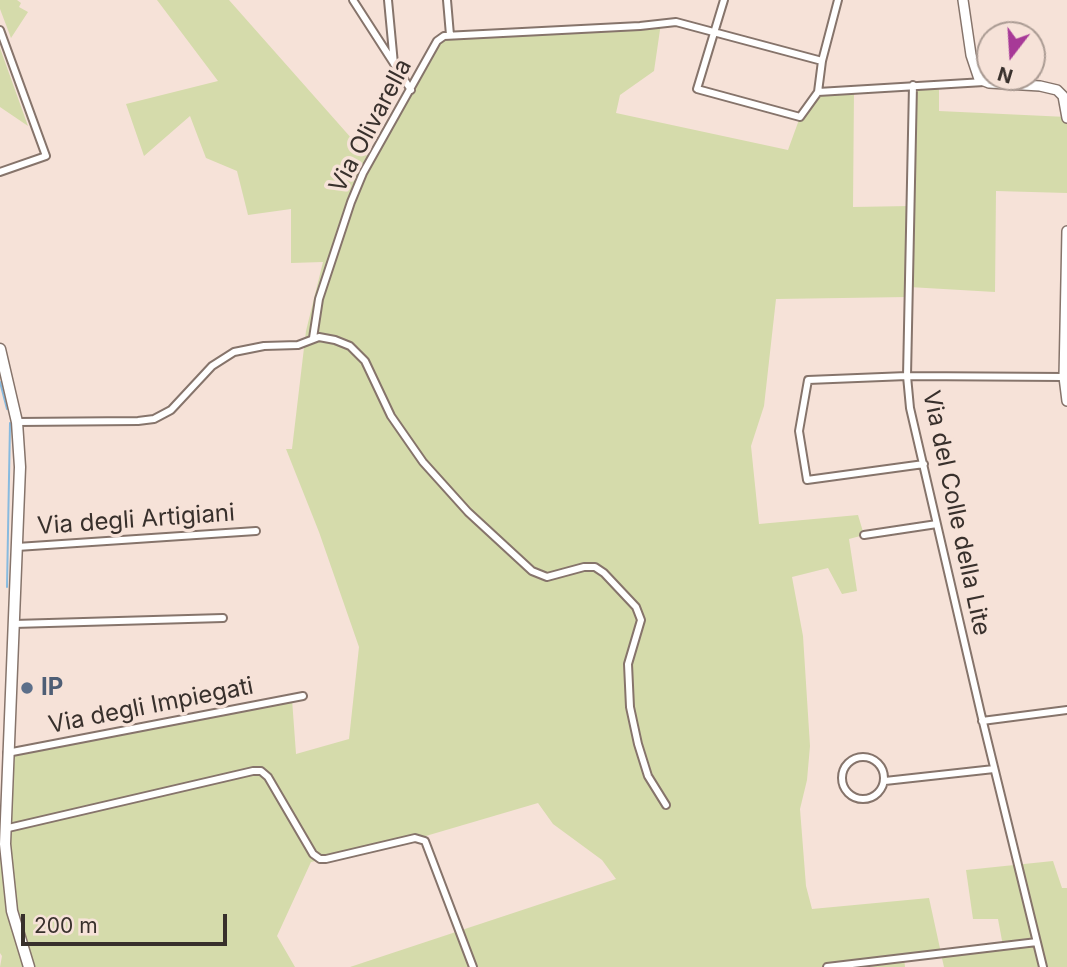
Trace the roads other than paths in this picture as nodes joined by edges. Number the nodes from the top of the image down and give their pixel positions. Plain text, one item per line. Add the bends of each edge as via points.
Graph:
1 (353, 0) edge
2 (388, 0) edge
3 (447, 0) edge
4 (724, 0) edge
5 (837, 0) edge
6 (963, 0) edge
7 (0, 30) edge
8 (713, 31) junction
9 (450, 34) junction
10 (822, 61) junction
11 (394, 66) junction
12 (976, 70) edge
13 (976, 82) edge
14 (913, 85) junction
15 (1046, 87) edge
16 (1067, 87) edge
17 (411, 90) junction
18 (1057, 90) junction
19 (818, 92) junction
20 (1067, 118) edge
21 (0, 172) edge
22 (1067, 231) edge
23 (313, 338) junction
24 (0, 349) edge
25 (906, 376) junction
26 (1064, 377) junction
27 (1067, 401) edge
28 (18, 422) junction
29 (924, 464) junction
30 (937, 524) junction
31 (256, 531) dead end
32 (864, 536) dead end
33 (17, 547) junction
34 (223, 618) dead end
35 (13, 624) junction
36 (303, 696) dead end
37 (1067, 710) edge
38 (982, 721) junction
39 (7, 753) junction
40 (994, 769) junction
41 (885, 781) junction
42 (666, 805) dead end
43 (4, 829) junction
44 (1037, 942) junction
45 (29, 967) edge
46 (473, 967) edge
47 (827, 967) edge
48 (1043, 967) edge

1 - 11 street
2 - 11 street
3 - 9 street
4 - 8 street
5 - 10 street
6 - 12 street
7 - 21 street via 46,156
8 - 9 street via 676,22
8 - 10 street
8 - 19 street via 697,89 800,117
9 - 17 street, Via Olivarella via 437,41
10 - 19 street
11 - 17 street
13 - 14 street
14 - 19 street
14 - 25 street, Via del Colle della Lite
15 - 18 street
16 - 18 street
17 - 23 street, Via Olivarella via 351,202 319,299
18 - 20 street via 1063,96
22 - 26 street
23 - 28 street via 298,345 264,346 228,355 174,407 154,419
23 - 42 street via 341,342 359,353 394,420 423,462 534,573 547,578 595,567 636,607 641,620 629,662 630,707 648,776
24 - 28 main road
25 - 26 street
25 - 29 street, Via del Colle della Lite
25 - 29 street via 808,380 799,431 807,480
26 - 27 street
28 - 33 main road
29 - 30 street, Via del Colle della Lite
30 - 32 street
30 - 38 street, Via del Colle della Lite
31 - 33 street, Via degli Artigiani
33 - 35 main road
34 - 35 street
35 - 39 main road
36 - 39 street, Via degli Impiegati
37 - 38 street
38 - 40 street, Via del Colle della Lite
39 - 43 main road
40 - 41 street
40 - 44 street, Via del Colle della Lite
41 - 41 street via 874,796 862,799 850,795 843,784 843,771 852,760 872,758 882,767
43 - 45 main road via 12,911
43 - 46 street via 261,771 320,859 415,838 425,841
44 - 47 street
44 - 48 street, Via del Colle della Lite

